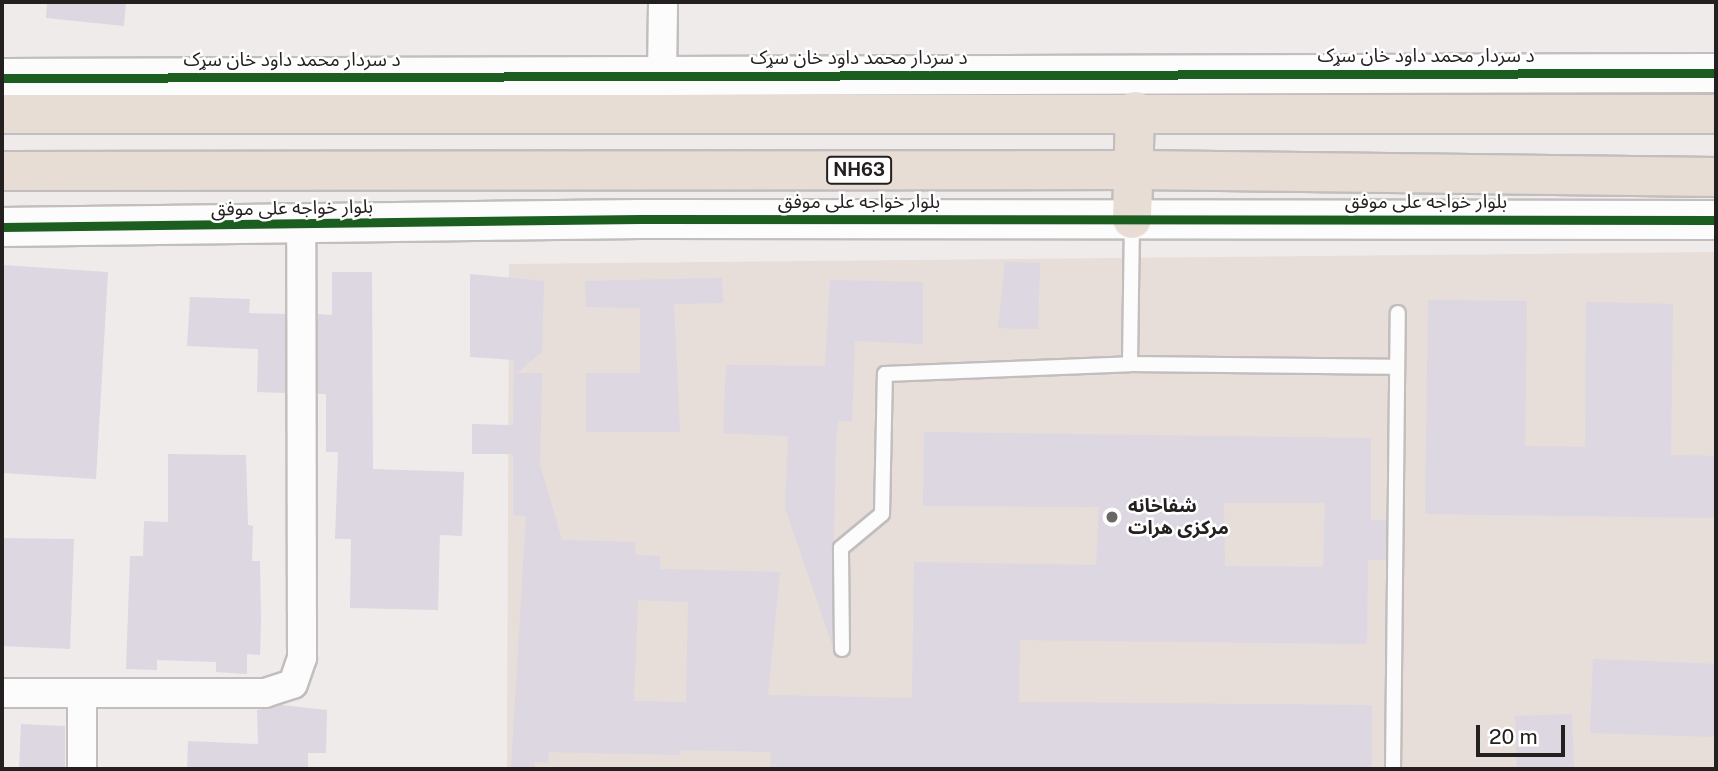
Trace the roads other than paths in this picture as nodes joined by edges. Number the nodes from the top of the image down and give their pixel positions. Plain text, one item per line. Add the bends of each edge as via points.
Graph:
1 (663, 2) edge
2 (1716, 73) edge
3 (662, 76) junction
4 (2, 78) edge
5 (1135, 111) junction
6 (2, 114) edge
7 (1716, 114) edge
8 (1135, 170) junction
9 (2, 171) edge
10 (1716, 177) edge
11 (1132, 219) junction
12 (1716, 220) edge
13 (302, 226) junction
14 (2, 227) edge
15 (1398, 313) dead end
16 (1130, 364) junction
17 (1397, 367) junction
18 (842, 649) dead end
19 (2, 693) edge
20 (82, 693) junction
21 (82, 769) edge
22 (1393, 769) edge

1 - 3 street
2 - 3 street, د سردار محمد داود خان سړک
3 - 4 street, د سردار محمد داود خان سړک
5 - 6 highway
5 - 7 highway
5 - 8 highway
8 - 9 highway, NH63
8 - 10 highway, NH63
8 - 11 highway
11 - 12 street, بلوار خواجه علی موفق
11 - 13 street, بلوار خواجه علی موفق
11 - 16 lane
13 - 14 street, بلوار خواجه علی موفق
13 - 20 street via 302,658 293,684 265,693
15 - 17 lane
16 - 17 lane
16 - 18 lane via 885,374 882,514 841,548
17 - 22 lane
19 - 20 street
20 - 21 street

